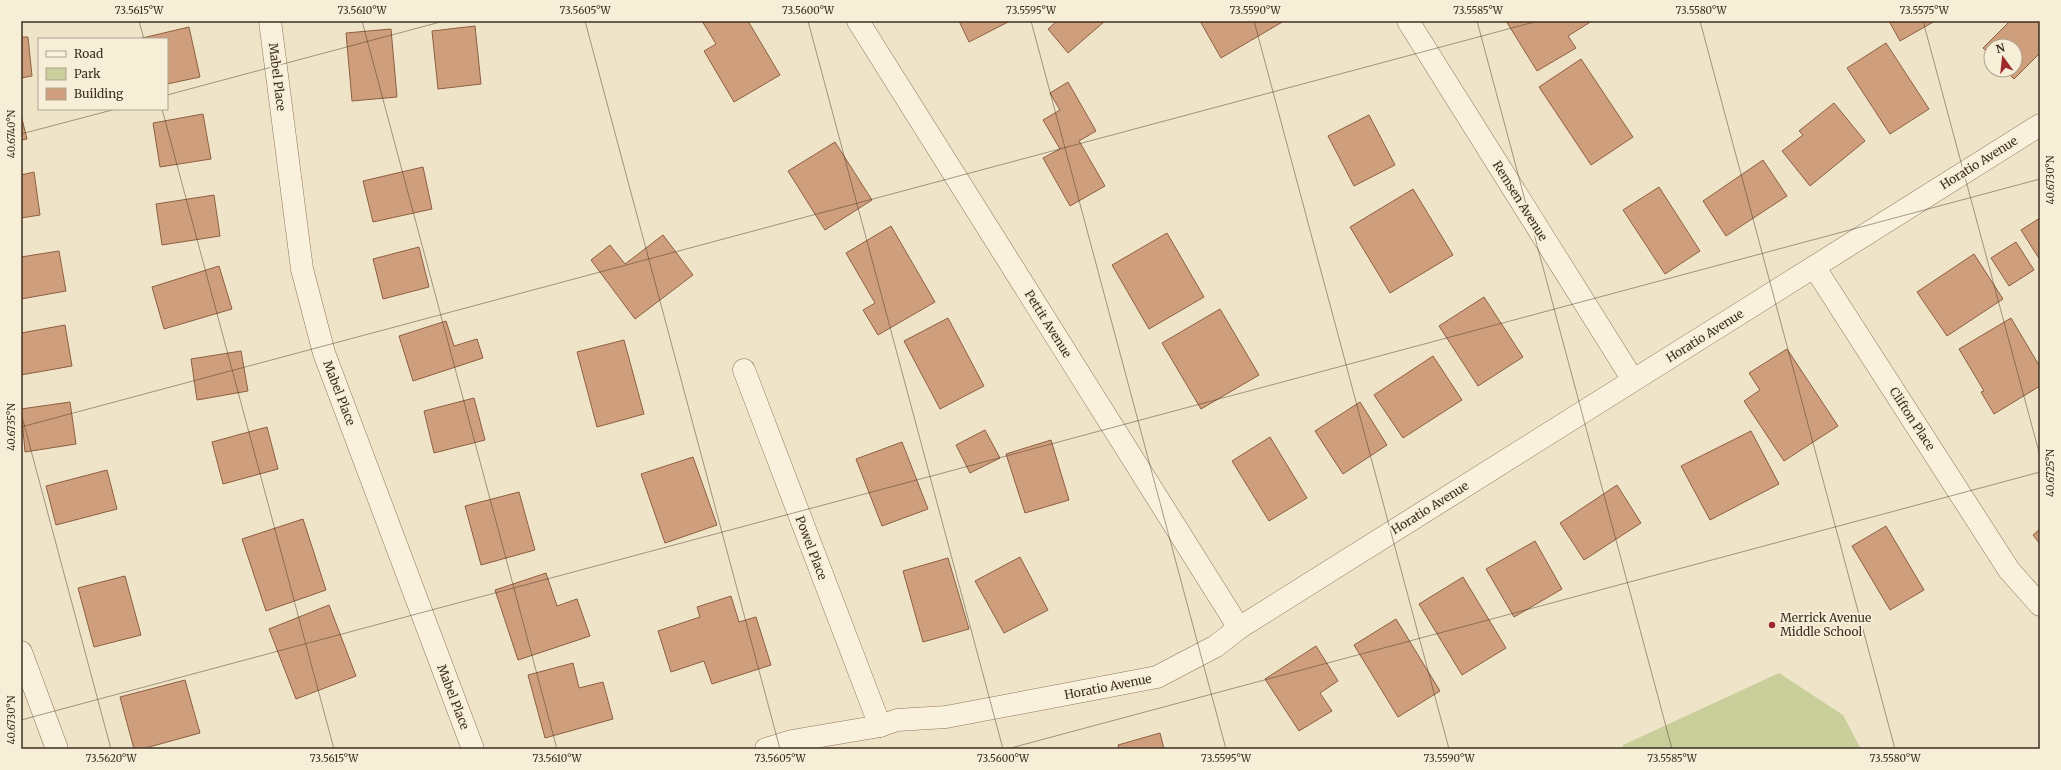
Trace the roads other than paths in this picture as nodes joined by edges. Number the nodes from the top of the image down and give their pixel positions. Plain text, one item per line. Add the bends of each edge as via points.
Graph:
1 (270, 21) edge
2 (858, 21) edge
3 (1408, 21) edge
4 (2040, 125) edge
5 (1815, 268) junction
6 (744, 370) dead end
7 (1633, 380) junction
8 (2040, 605) edge
9 (1239, 628) junction
10 (21, 652) edge
11 (880, 726) junction
12 (57, 749) edge
13 (473, 749) edge
14 (766, 749) edge

1 - 13 street, Mabel Place via 302,269 324,353
2 - 9 street, Pettit Avenue
3 - 7 street, Remsen Avenue
4 - 5 street, Horatio Avenue
5 - 7 street, Horatio Avenue
5 - 8 street, Clifton Place via 2009,570
6 - 11 street, Powel Place
7 - 9 street, Horatio Avenue
9 - 11 street, Horatio Avenue via 1216,646 1157,677 946,717 897,720
10 - 12 street
11 - 14 street, Horatio Avenue via 792,741

